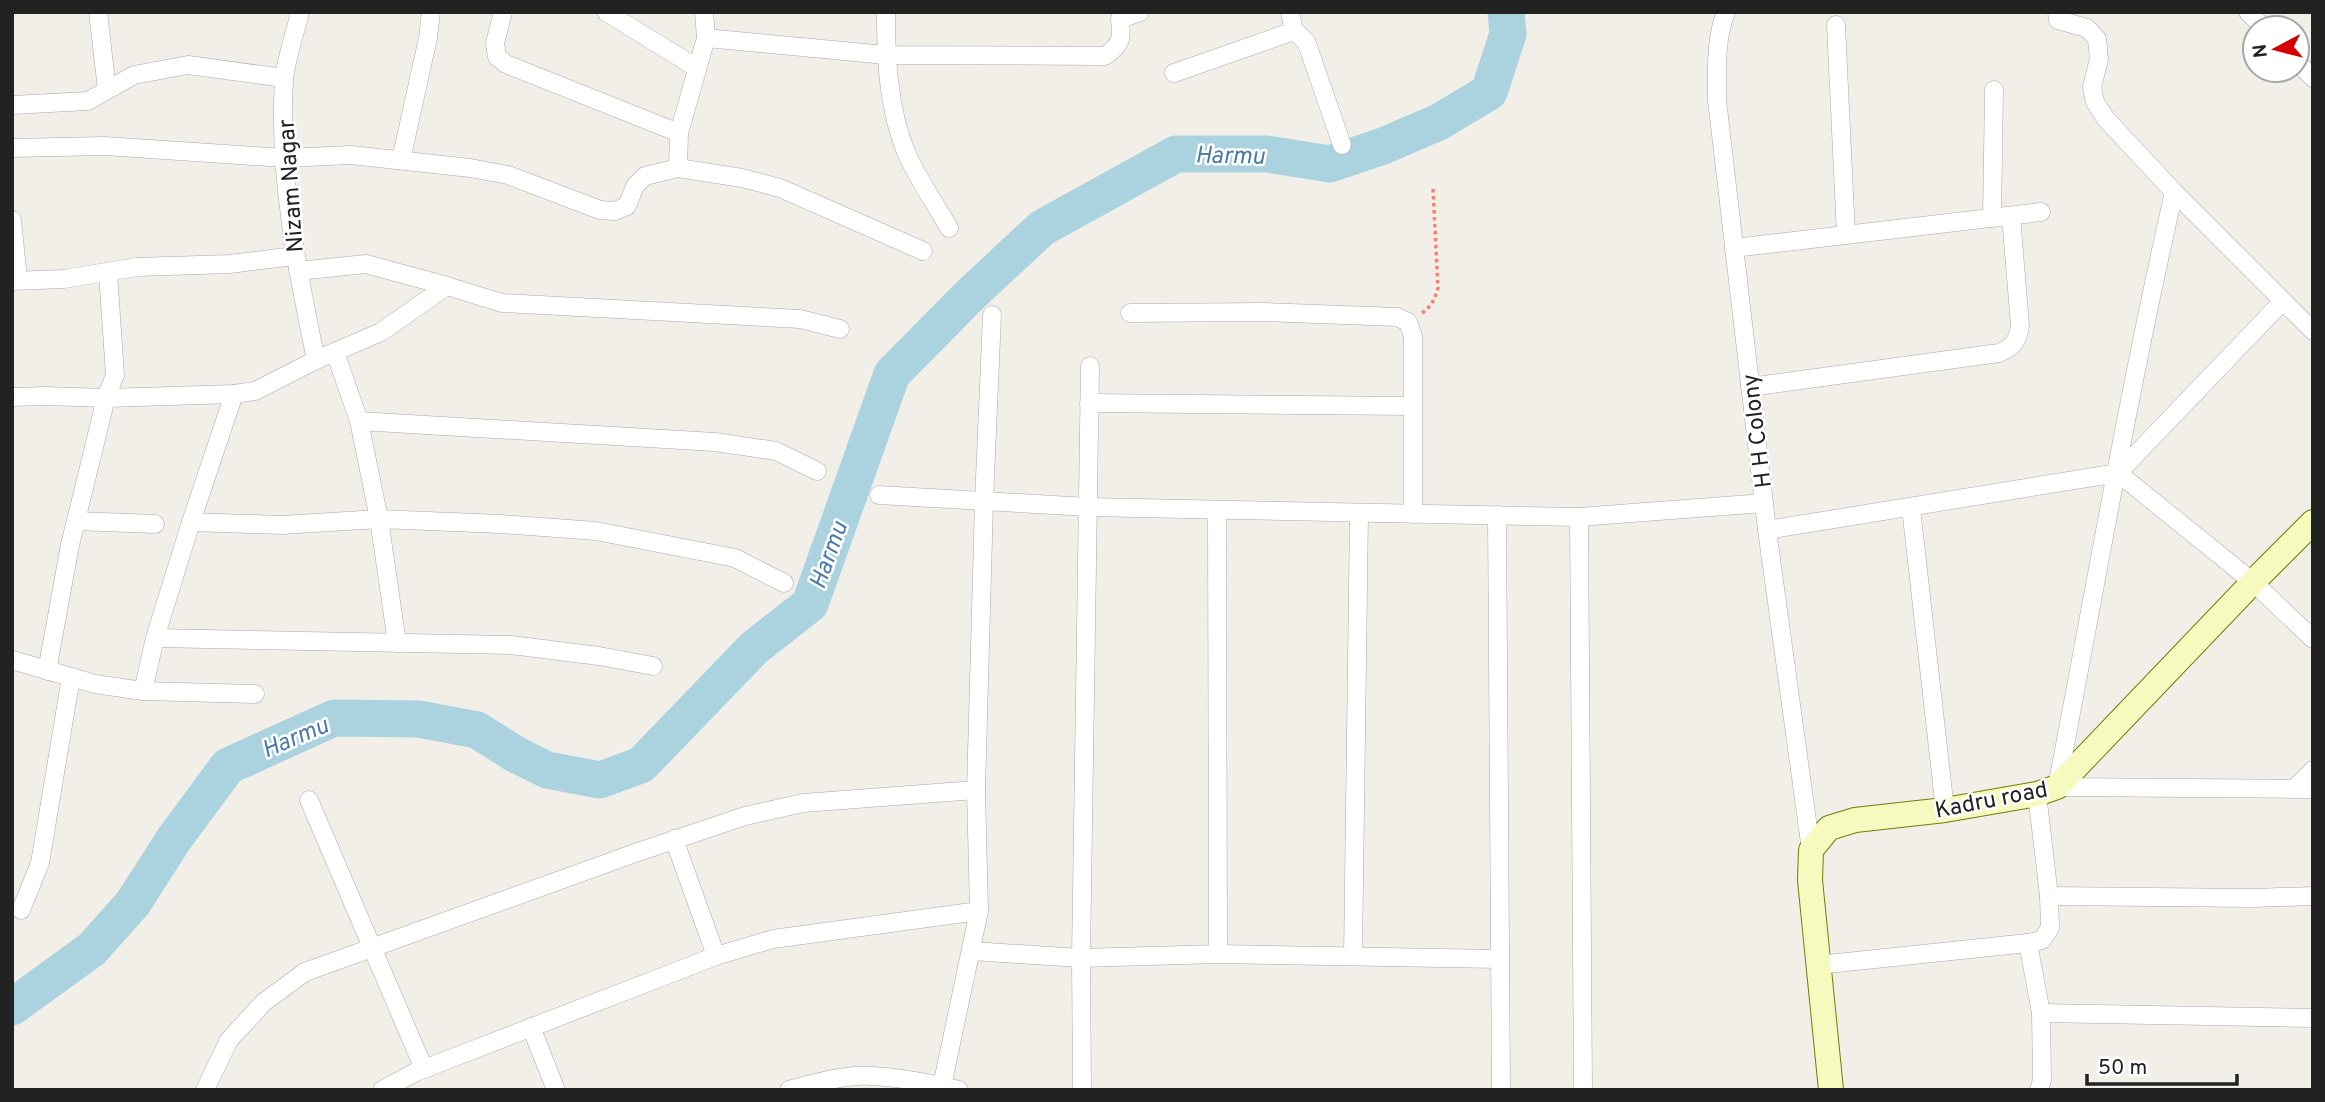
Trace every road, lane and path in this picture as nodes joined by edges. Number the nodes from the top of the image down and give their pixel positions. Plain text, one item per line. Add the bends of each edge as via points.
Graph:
1 (98, 12) edge
2 (300, 12) edge
3 (431, 12) edge
4 (503, 12) edge
5 (606, 12) edge
6 (704, 12) edge
7 (886, 12) edge
8 (1140, 12) edge
9 (1290, 12) edge
10 (1726, 12) edge
11 (2057, 12) edge
12 (1118, 16) edge
13 (1836, 25) dead end
14 (1294, 31) junction
15 (706, 38) junction
16 (886, 55) junction
17 (697, 68) junction
18 (1174, 73) dead end
19 (284, 78) junction
20 (107, 90) junction
21 (1994, 90) dead end
22 (12, 105) edge
23 (679, 133) junction
24 (1342, 145) dead end
25 (12, 148) edge
26 (284, 158) junction
27 (401, 160) junction
28 (678, 168) junction
29 (1433, 189) dead end
30 (2174, 192) junction
31 (2041, 212) dead end
32 (2011, 216) junction
33 (1992, 218) junction
34 (12, 220) edge
35 (949, 228) dead end
36 (1846, 235) junction
37 (1734, 248) junction
38 (923, 251) dead end
39 (296, 264) junction
40 (108, 272) junction
41 (15, 280) edge
42 (447, 286) junction
43 (2283, 301) junction
44 (1130, 313) dead end
45 (992, 315) dead end
46 (1408, 322) junction
47 (840, 329) dead end
48 (2313, 331) edge
49 (335, 352) junction
50 (316, 360) junction
51 (1090, 366) dead end
52 (1751, 387) junction
53 (234, 394) junction
54 (12, 397) edge
55 (106, 398) junction
56 (1089, 403) junction
57 (1412, 406) junction
58 (359, 421) junction
59 (817, 471) dead end
60 (2118, 473) junction
61 (879, 495) dead end
62 (984, 502) junction
63 (1764, 503) junction
64 (1088, 507) junction
65 (1911, 508) junction
66 (1217, 510) junction
67 (1413, 513) junction
68 (1359, 514) junction
69 (1497, 515) junction
70 (1579, 517) junction
71 (379, 519) junction
72 (76, 521) junction
73 (191, 522) junction
74 (2313, 522) edge
75 (155, 524) dead end
76 (1767, 530) junction
77 (2253, 582) junction
78 (784, 583) dead end
79 (155, 638) junction
80 (2313, 639) edge
81 (397, 643) junction
82 (12, 660) edge
83 (653, 666) dead end
84 (47, 671) junction
85 (71, 677) junction
86 (144, 691) junction
87 (255, 694) dead end
88 (2313, 770) edge
89 (2294, 789) junction
90 (2313, 789) edge
91 (976, 790) junction
92 (2047, 791) junction
93 (309, 800) dead end
94 (1945, 810) junction
95 (674, 839) junction
96 (1811, 850) junction
97 (2313, 895) edge
98 (2049, 896) junction
99 (21, 910) dead end
100 (979, 911) junction
101 (2028, 943) junction
102 (372, 948) junction
103 (971, 951) junction
104 (1218, 954) junction
105 (716, 956) junction
106 (1353, 956) junction
107 (1081, 958) junction
108 (1499, 959) junction
109 (1818, 965) junction
110 (2041, 1013) junction
111 (2313, 1018) edge
112 (531, 1027) junction
113 (424, 1069) junction
114 (909, 1085) edge
115 (951, 1088) edge
116 (205, 1090) edge
117 (382, 1090) edge
118 (556, 1090) edge
119 (789, 1090) edge
120 (1082, 1090) edge
121 (1501, 1090) edge
122 (1583, 1090) edge
123 (1831, 1090) edge
124 (2039, 1090) edge

1 - 20 street
2 - 19 street, Nizam Nagar
3 - 27 street
4 - 23 street via 495,43 497,57 506,64
5 - 17 street
6 - 15 street
7 - 16 street
8 - 12 street
9 - 14 street
10 - 37 street, H H Colony via 1717,61 1717,100
11 - 30 street via 2058,20 2087,28 2097,39 2095,102
12 - 16 street via 1122,38 1105,56
13 - 36 street
14 - 18 street
14 - 24 street via 1306,41
15 - 16 street
15 - 17 street
16 - 35 street via 906,152
17 - 23 street
19 - 20 street via 188,65 134,75
19 - 26 street, Nizam Nagar
20 - 22 street via 88,101
21 - 33 street
23 - 28 street
25 - 26 street via 105,146
26 - 27 street via 351,155
26 - 39 street, Nizam Nagar
27 - 28 street via 508,175 615,211 627,206 645,176
28 - 38 street via 780,188
29 - 46 path via 1438,288 1429,309
30 - 43 street
30 - 60 street via 2144,323
31 - 32 street
32 - 33 street
32 - 52 street via 2020,326 2011,348
33 - 36 street
34 - 41 street
36 - 37 street
37 - 52 street, H H Colony
39 - 40 street via 137,267
39 - 42 street via 366,264
39 - 50 street, Nizam Nagar
40 - 41 street
40 - 55 street via 115,375
42 - 47 street via 502,303 800,319
42 - 49 street via 381,332
43 - 48 street
43 - 60 street
44 - 46 street via 1264,312 1398,317
45 - 62 street
46 - 57 street via 1413,336
49 - 50 street
49 - 58 street
50 - 53 street via 255,391
51 - 56 street
52 - 63 street, H H Colony
53 - 55 street
53 - 73 street
54 - 55 street
55 - 72 street
56 - 57 street
56 - 64 street
57 - 67 street
58 - 59 street via 715,442 776,451
58 - 71 street
60 - 65 street
60 - 77 street
60 - 92 street
61 - 62 street
62 - 64 street
62 - 91 street
63 - 70 street
63 - 76 street, H H Colony
64 - 66 street
64 - 107 street
65 - 76 street
65 - 94 street
66 - 68 street
66 - 104 street
67 - 68 street
67 - 69 street
68 - 106 street
69 - 70 street
69 - 108 street
70 - 122 street
71 - 73 street via 282,525
71 - 78 street via 596,531 735,558
71 - 81 street
72 - 75 street
72 - 84 street
73 - 79 street
74 - 77 main road, Kadru road
76 - 96 street, H H Colony
77 - 80 street
77 - 92 main road, Kadru road
79 - 81 street
79 - 86 street
81 - 83 street via 511,645
82 - 84 street
84 - 85 street
85 - 86 street
85 - 99 street via 40,863
86 - 87 street
88 - 89 street
89 - 90 street
89 - 92 street
91 - 95 street via 803,803
91 - 100 street
92 - 94 main road, Kadru road
92 - 98 street
93 - 102 street
94 - 96 main road, Kadru road via 1855,820 1829,828
95 - 102 street
95 - 105 street
96 - 109 main road
97 - 98 street
98 - 101 street via 2050,928 2042,940
100 - 103 street
100 - 105 street via 773,939
101 - 109 street
101 - 110 street
102 - 113 street
102 - 116 street via 305,972 264,1002 229,1040
103 - 107 street
103 - 115 street
104 - 106 street
104 - 107 street
105 - 112 street
106 - 108 street
107 - 120 street
108 - 121 street
109 - 123 main road
110 - 111 street
110 - 124 street
112 - 113 street
112 - 118 street
113 - 117 street
114 - 115 street
114 - 119 street via 856,1076

